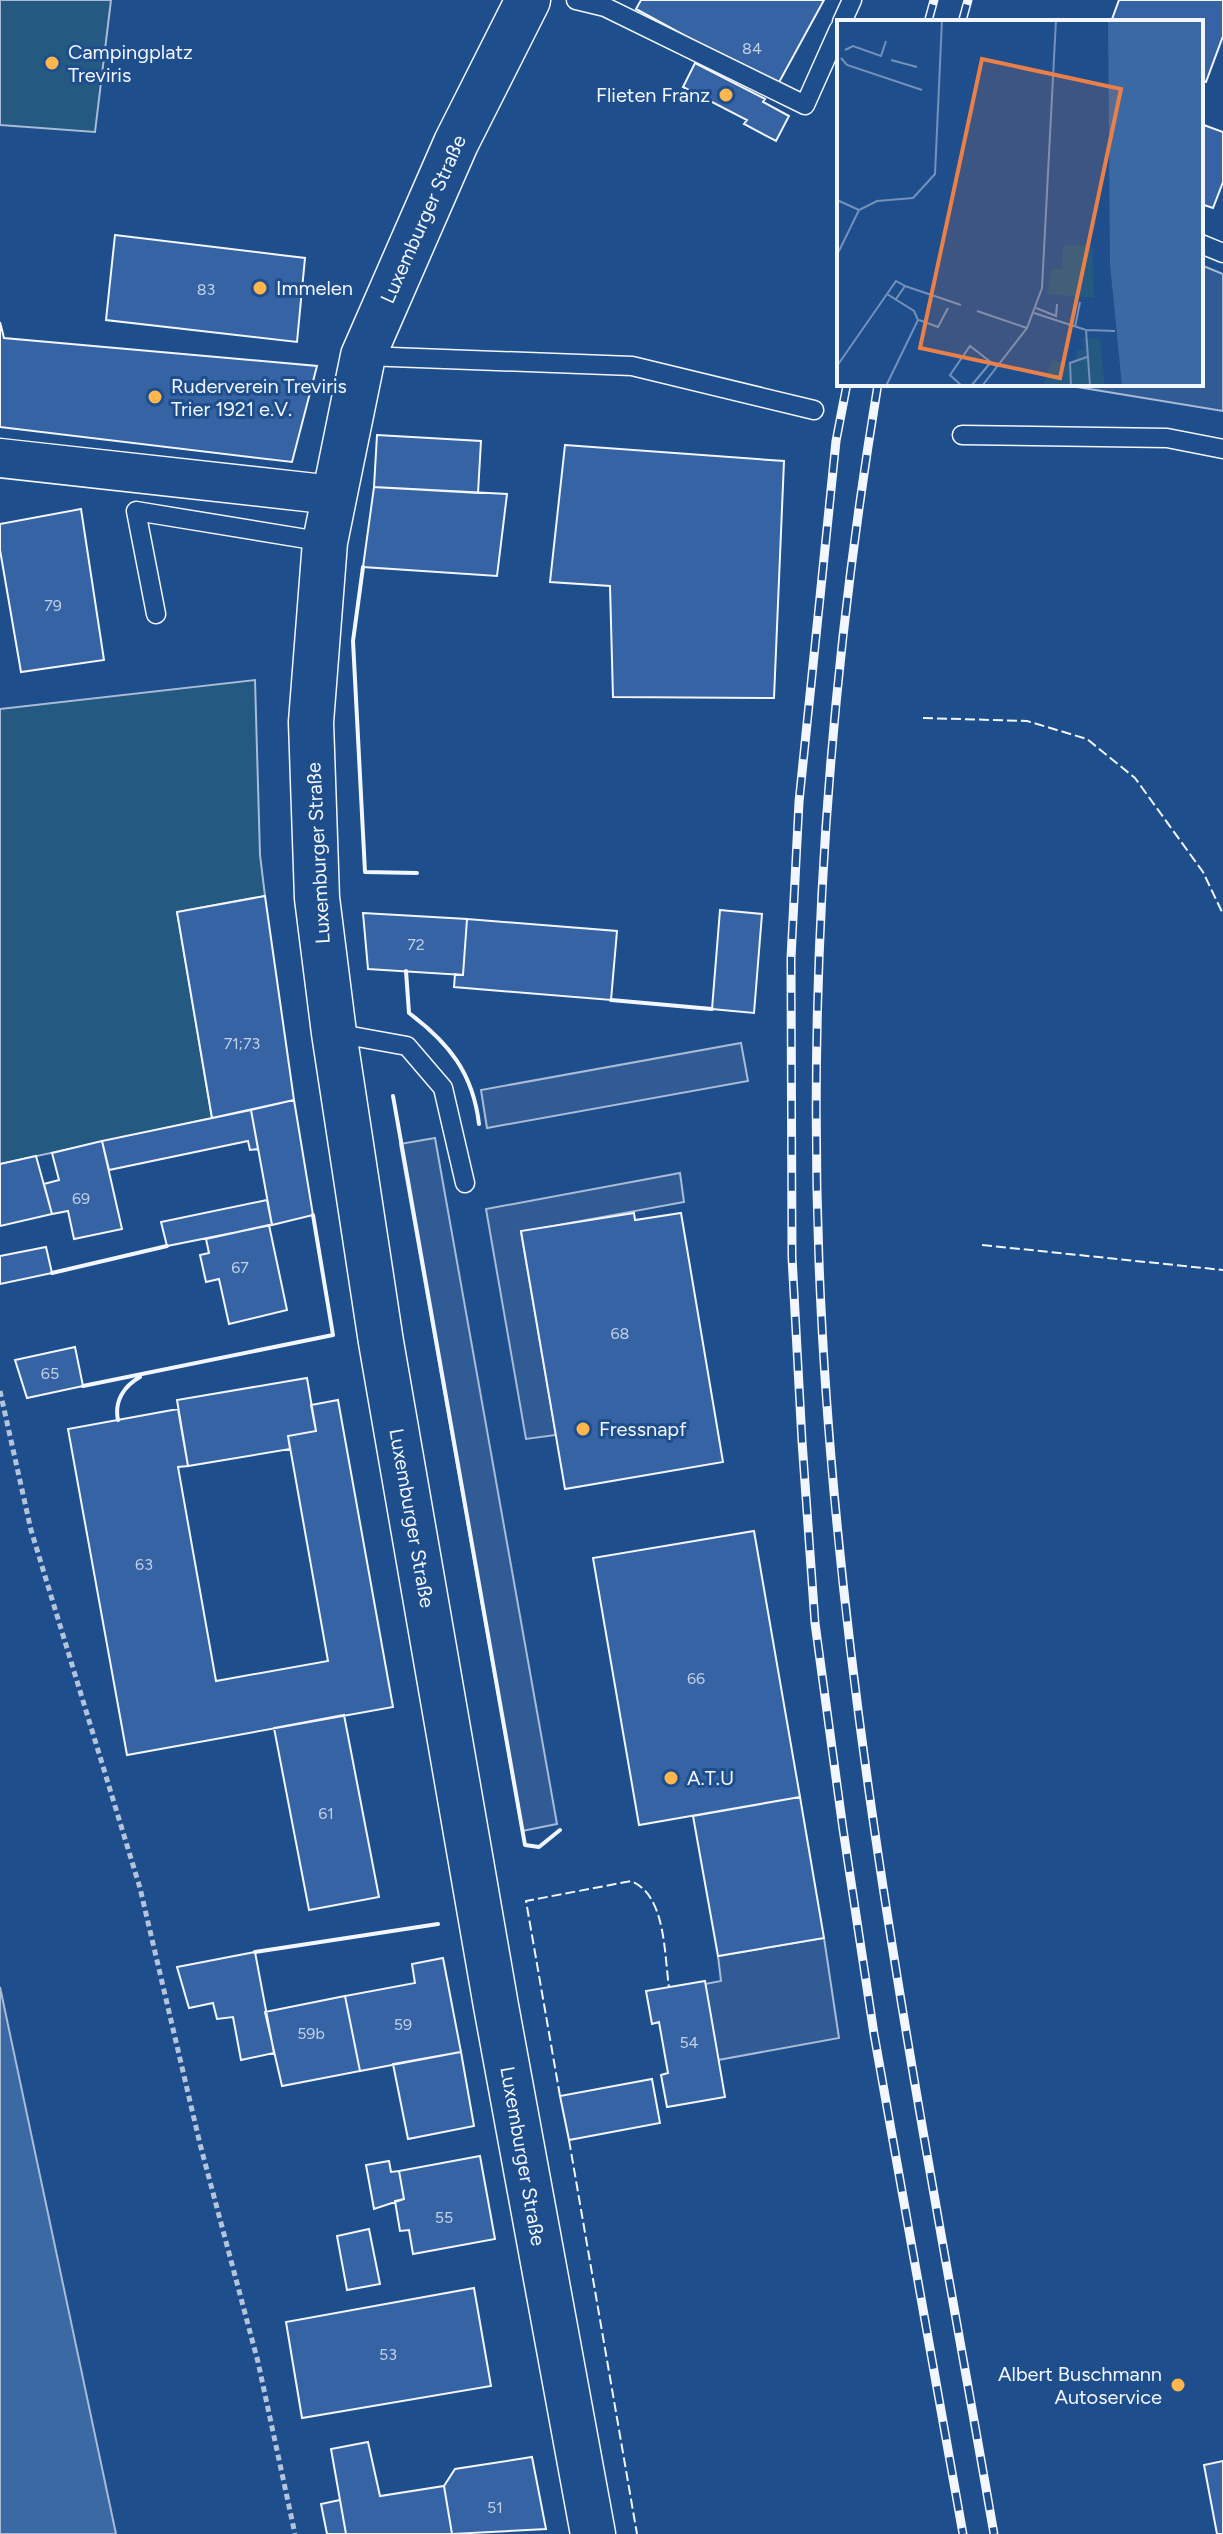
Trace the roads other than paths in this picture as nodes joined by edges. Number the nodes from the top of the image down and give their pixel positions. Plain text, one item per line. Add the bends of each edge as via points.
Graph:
1 (528, 0) edge
2 (576, 0) edge
3 (852, 0) edge
4 (606, 4) edge
5 (843, 20) edge
6 (837, 33) edge
7 (1203, 245) edge
8 (1223, 253) edge
9 (363, 356) junction
10 (814, 410) dead end
11 (962, 435) dead end
12 (1223, 449) edge
13 (0, 458) edge
14 (333, 495) junction
15 (325, 542) junction
16 (156, 614) dead end
17 (334, 1033) junction
18 (465, 1183) dead end
19 (593, 2534) edge

1 - 9 main road, Luxemburger Straße via 456,143
2 - 4 lane
3 - 5 lane
4 - 6 lane via 805,105
7 - 8 lane
9 - 10 lane via 632,366
9 - 14 main road, Luxemburger Straße
11 - 12 lane via 1167,438
13 - 14 street
14 - 15 main road, Luxemburger Straße
15 - 16 lane via 136,511
15 - 17 main road, Luxemburger Straße via 311,722 317,898
17 - 18 lane via 407,1046 443,1088
17 - 19 main road, Luxemburger Straße via 381,1342

